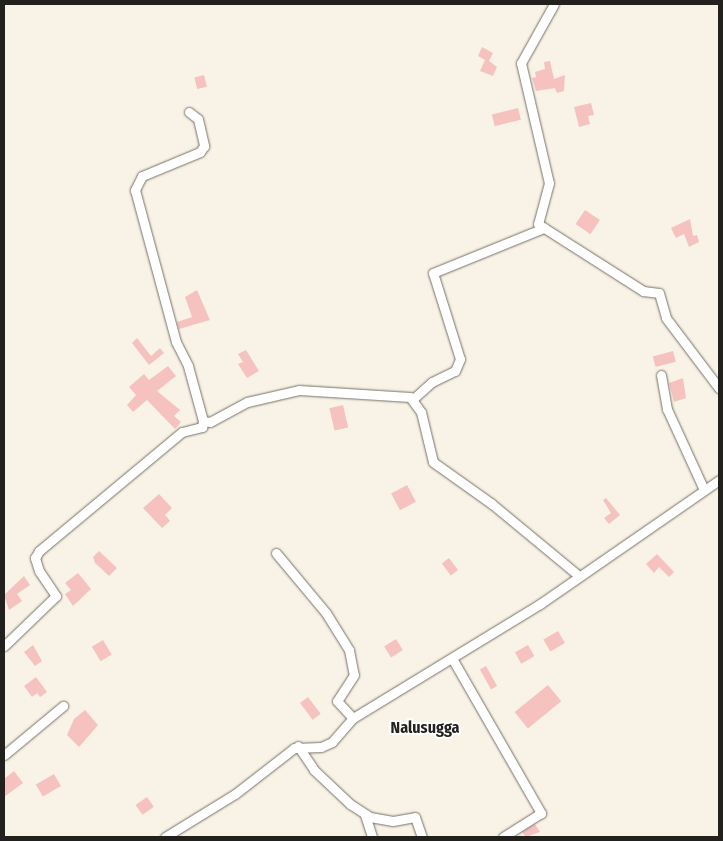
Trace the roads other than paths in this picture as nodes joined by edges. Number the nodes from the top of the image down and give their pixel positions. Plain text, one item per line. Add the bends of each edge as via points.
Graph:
1 (554, 4) edge
2 (189, 112) dead end
3 (544, 228) junction
4 (661, 375) dead end
5 (719, 388) edge
6 (413, 399) junction
7 (203, 421) junction
8 (719, 480) edge
9 (704, 490) junction
10 (276, 553) dead end
11 (579, 576) junction
12 (4, 646) edge
13 (453, 660) junction
14 (62, 706) dead end
15 (353, 718) junction
16 (298, 746) junction
17 (4, 755) edge
18 (365, 815) junction
19 (165, 837) edge
20 (372, 837) edge
21 (422, 837) edge
22 (503, 837) edge

1 - 3 street via 521,63 549,183 538,224
2 - 7 street via 198,119 204,146 200,152 142,176 135,190 176,342 188,366
3 - 5 street via 643,291 659,293 666,318
3 - 6 street via 433,273 460,359 455,371 432,382
4 - 9 street via 667,409
6 - 7 street via 357,396 331,390 299,390 247,402 210,422
6 - 11 street via 421,412 433,462 492,504
7 - 12 street via 202,427 182,432 39,551 36,558 39,571 56,596
8 - 9 street
9 - 11 street
10 - 15 street via 326,612 349,650 354,675 337,701
11 - 13 street
13 - 15 street
13 - 22 street via 542,813
14 - 17 street
15 - 16 street via 332,742 320,748
16 - 18 street via 320,776
16 - 19 street via 235,794
18 - 20 street
18 - 21 street via 393,821 415,817

